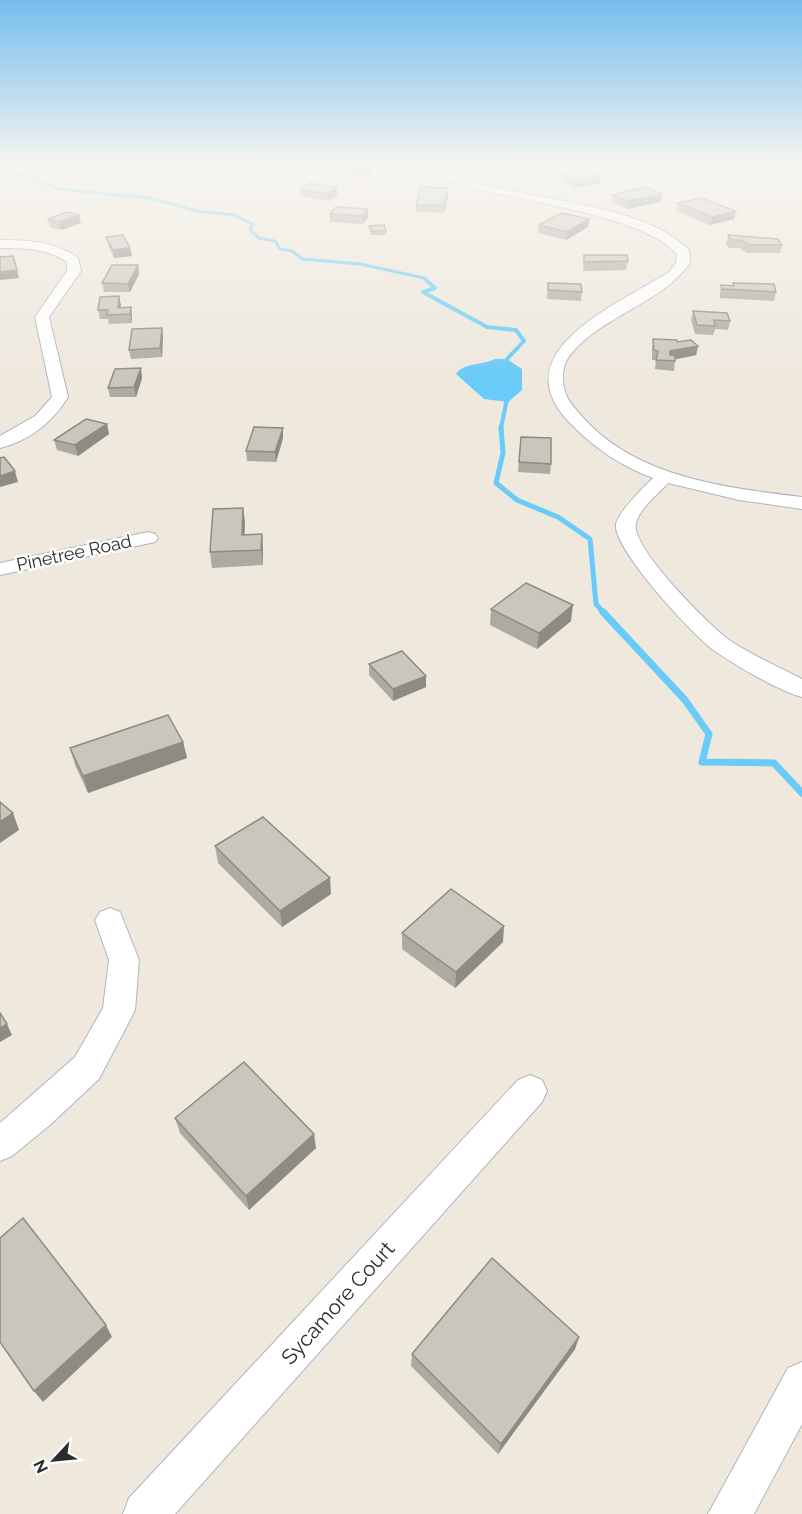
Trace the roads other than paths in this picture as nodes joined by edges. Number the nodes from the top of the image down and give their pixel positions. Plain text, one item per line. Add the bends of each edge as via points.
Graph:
1 (666, 236) edge
2 (0, 244) edge
3 (0, 443) edge
4 (665, 476) junction
5 (802, 503) edge
6 (148, 538) dead end
7 (0, 569) edge
8 (802, 689) edge
9 (110, 920) dead end
10 (530, 1091) dead end
11 (0, 1144) edge
12 (802, 1382) edge
13 (145, 1514) edge
14 (729, 1514) edge

1 - 4 street via 684,253 683,263 674,275 573,342 558,362 553,380 562,404 582,428 614,453
2 - 3 street via 36,245 66,254 73,261 74,271 42,317 60,397 51,413
4 - 5 street via 703,488
4 - 8 street via 626,523 627,538 669,593 709,635
6 - 7 street, Pinetree Road
9 - 11 street via 124,960 119,1010 87,1068
10 - 13 street, Sycamore Court
12 - 14 street

